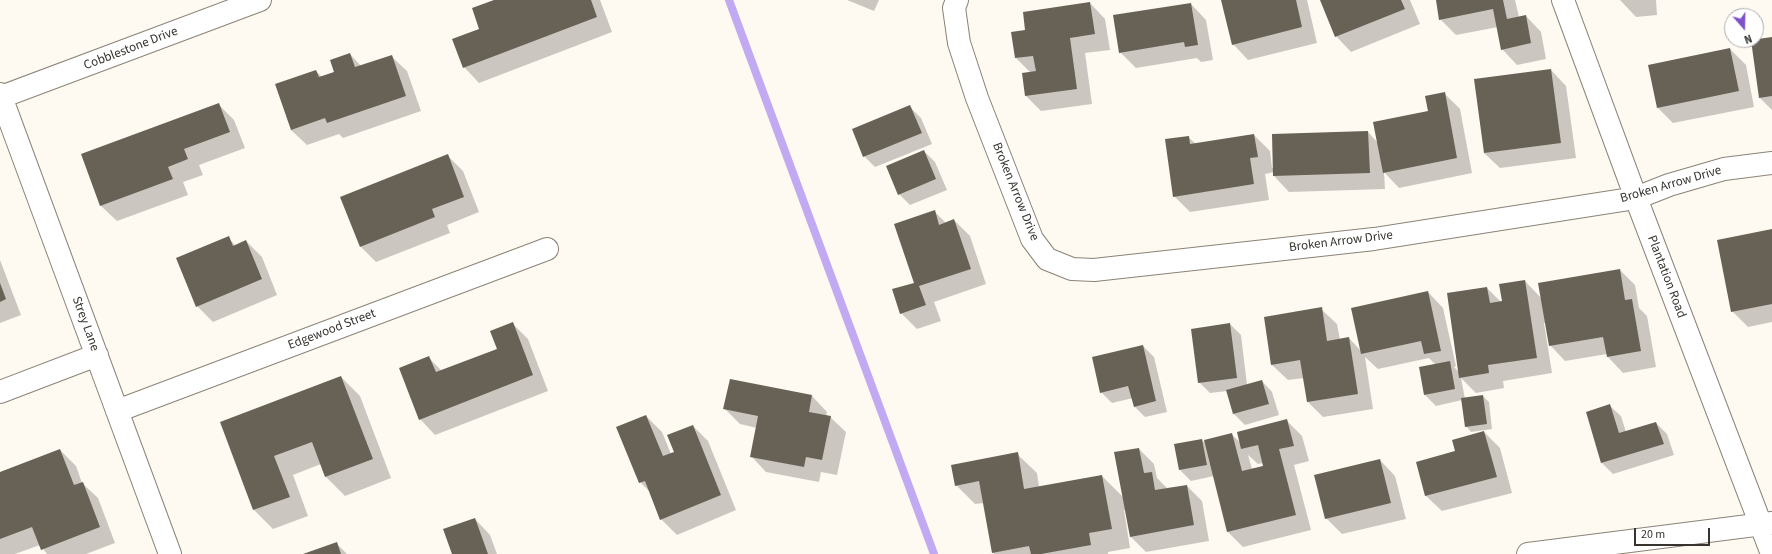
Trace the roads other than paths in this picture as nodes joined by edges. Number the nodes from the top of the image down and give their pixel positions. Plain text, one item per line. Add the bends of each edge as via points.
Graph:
1 (260, 0) edge
2 (957, 0) edge
3 (1563, 0) edge
4 (1, 96) edge
5 (1772, 163) edge
6 (1636, 198) junction
7 (547, 249) dead end
8 (97, 355) junction
9 (0, 392) edge
10 (117, 411) junction
11 (1766, 524) edge
12 (170, 554) edge
13 (1528, 554) edge
14 (1772, 554) edge

1 - 4 street, Cobblestone Drive
2 - 6 street, Broken Arrow Drive via 954,8 959,43 1032,239 1047,259 1072,269 1094,270 1374,239
3 - 6 street, Plantation Road
4 - 8 street, Strey Lane
5 - 6 street, Broken Arrow Drive via 1724,169 1669,185
6 - 11 street, Plantation Road
7 - 10 street, Edgewood Street
8 - 9 street
8 - 10 street, Strey Lane
10 - 12 street, Strey Lane
11 - 13 street
11 - 14 street, Plantation Road

